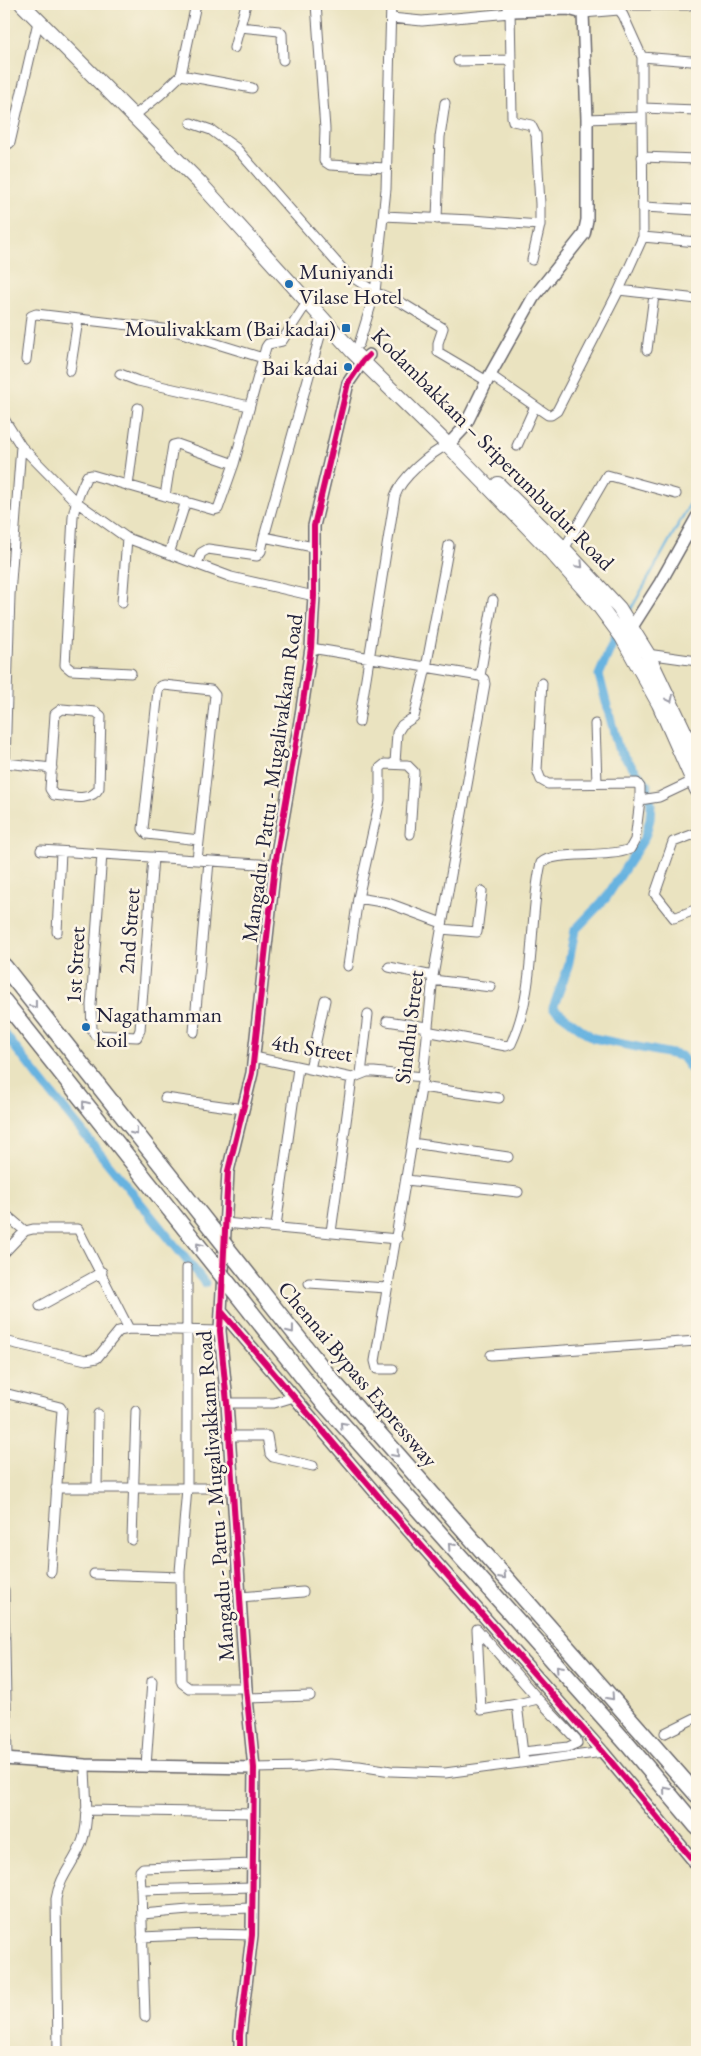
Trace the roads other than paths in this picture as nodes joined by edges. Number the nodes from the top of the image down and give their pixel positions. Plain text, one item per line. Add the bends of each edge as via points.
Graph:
1 (22, 4) edge
2 (33, 4) edge
3 (196, 4) edge
4 (246, 4) edge
5 (316, 4) edge
6 (391, 4) edge
7 (568, 6) edge
8 (619, 6) edge
9 (689, 6) dead end
10 (509, 9) edge
11 (583, 12) junction
12 (391, 18) junction
13 (38, 22) junction
14 (240, 27) junction
15 (234, 48) dead end
16 (642, 57) junction
17 (283, 60) dead end
18 (511, 60) junction
19 (691, 61) dead end
20 (458, 62) dead end
21 (181, 75) junction
22 (252, 88) dead end
23 (445, 103) dead end
24 (697, 110) edge
25 (642, 113) junction
26 (136, 114) junction
27 (587, 119) junction
28 (191, 122) dead end
29 (4, 146) edge
30 (642, 157) junction
31 (697, 159) edge
32 (386, 168) junction
33 (644, 207) junction
34 (697, 210) edge
35 (383, 216) junction
36 (438, 219) junction
37 (540, 225) junction
38 (643, 237) junction
39 (697, 242) edge
40 (532, 260) dead end
41 (619, 290) junction
42 (375, 292) junction
43 (654, 295) junction
44 (310, 298) junction
45 (697, 299) edge
46 (324, 318) junction
47 (78, 320) junction
48 (646, 350) dead end
49 (361, 353) junction
50 (262, 358) junction
51 (26, 360) dead end
52 (70, 371) dead end
53 (120, 374) dead end
54 (488, 378) junction
55 (249, 406) junction
56 (535, 406) junction
57 (138, 408) dead end
58 (5, 422) edge
59 (450, 443) junction
60 (21, 446) junction
61 (517, 446) dead end
62 (234, 464) junction
63 (128, 486) junction
64 (676, 494) dead end
65 (166, 496) junction
66 (75, 501) junction
67 (186, 501) junction
68 (697, 517) edge
69 (264, 537) junction
70 (127, 538) junction
71 (449, 545) dead end
72 (313, 547) junction
73 (564, 549) junction
74 (169, 554) junction
75 (197, 564) junction
76 (314, 596) junction
77 (493, 600) dead end
78 (122, 604) dead end
79 (6, 626) edge
80 (627, 632) junction
81 (310, 648) junction
82 (647, 654) junction
83 (370, 658) junction
84 (697, 662) edge
85 (426, 668) junction
86 (131, 673) dead end
87 (480, 676) junction
88 (542, 683) dead end
89 (359, 722) dead end
90 (595, 724) dead end
91 (697, 758) edge
92 (4, 763) edge
93 (395, 763) junction
94 (52, 768) junction
95 (596, 783) junction
96 (696, 783) edge
97 (642, 800) junction
98 (410, 834) dead end
99 (697, 834) edge
100 (199, 840) junction
101 (41, 850) dead end
102 (61, 852) junction
103 (102, 854) junction
104 (153, 858) junction
105 (197, 860) junction
106 (209, 861) junction
107 (275, 865) junction
108 (482, 891) dead end
109 (358, 898) junction
110 (697, 909) edge
111 (442, 926) junction
112 (57, 932) dead end
113 (4, 966) edge
114 (348, 966) dead end
115 (388, 967) dead end
116 (433, 978) junction
117 (491, 987) dead end
118 (325, 1000) dead end
119 (4, 1001) edge
120 (368, 1014) dead end
121 (387, 1021) dead end
122 (427, 1029) junction
123 (194, 1032) dead end
124 (137, 1037) joint
125 (254, 1057) junction
126 (298, 1068) junction
127 (310, 1069) junction
128 (357, 1076) junction
129 (423, 1077) junction
130 (421, 1087) junction
131 (165, 1098) dead end
132 (499, 1098) dead end
133 (243, 1109) junction
134 (412, 1143) junction
135 (508, 1156) dead end
136 (406, 1180) junction
137 (518, 1192) dead end
138 (4, 1213) edge
139 (225, 1223) junction
140 (276, 1226) junction
141 (25, 1231) junction
142 (331, 1232) junction
143 (397, 1239) junction
144 (4, 1253) edge
145 (186, 1268) dead end
146 (102, 1272) junction
147 (309, 1283) dead end
148 (387, 1288) junction
149 (40, 1306) dead end
150 (221, 1311) junction
151 (129, 1328) junction
152 (186, 1329) junction
153 (220, 1331) junction
154 (4, 1341) edge
155 (697, 1341) edge
156 (491, 1355) dead end
157 (393, 1369) dead end
158 (4, 1393) edge
159 (294, 1397) junction
160 (227, 1403) junction
161 (136, 1411) dead end
162 (98, 1414) dead end
163 (229, 1436) junction
164 (313, 1466) dead end
165 (98, 1487) junction
166 (133, 1487) junction
167 (56, 1488) junction
168 (187, 1488) junction
169 (233, 1488) junction
170 (132, 1540) dead end
171 (51, 1572) dead end
172 (94, 1574) dead end
173 (180, 1577) junction
174 (4, 1590) edge
175 (303, 1592) dead end
176 (240, 1597) junction
177 (152, 1681) dead end
178 (246, 1693) junction
179 (310, 1696) dead end
180 (538, 1699) junction
181 (517, 1704) junction
182 (697, 1717) edge
183 (664, 1733) dead end
184 (523, 1752) junction
185 (602, 1752) junction
186 (6, 1759) edge
187 (524, 1762) junction
188 (85, 1765) junction
189 (146, 1766) junction
190 (254, 1768) junction
191 (697, 1795) edge
192 (86, 1810) junction
193 (254, 1813) junction
194 (697, 1827) edge
195 (253, 1864) junction
196 (697, 1865) edge
197 (252, 1887) junction
198 (141, 1890) junction
199 (252, 1908) junction
200 (142, 1914) junction
201 (252, 1935) junction
202 (142, 1938) junction
203 (144, 2017) dead end
204 (58, 2052) edge
205 (240, 2052) edge

1 - 13 main road, Kodambakkam – Sriperumbudur Road
2 - 26 main road, Kodambakkam – Sriperumbudur Road
3 - 21 street
4 - 14 street
5 - 32 street via 325,129 324,161 330,165
6 - 12 street
7 - 10 street
7 - 11 street
8 - 9 street
8 - 11 street
8 - 16 street
10 - 12 street via 422,21
10 - 18 street
11 - 27 street
12 - 32 street
13 - 26 main road, Kodambakkam – Sriperumbudur Road
13 - 29 street via 10,143
14 - 15 street
14 - 17 street via 279,31 282,34
16 - 19 street
16 - 25 street
18 - 20 street
18 - 37 street via 513,121 531,125 536,135
21 - 22 street
21 - 26 street
23 - 36 street via 440,137
24 - 25 street
25 - 27 street
25 - 30 street
26 - 44 main road, Kodambakkam – Sriperumbudur Road
27 - 54 street via 587,220 584,234 533,298
28 - 42 street via 211,130 236,148 338,265
30 - 31 street
30 - 33 street
32 - 35 street
33 - 34 street
33 - 38 street
35 - 36 street
35 - 42 street
36 - 37 street
37 - 40 street
38 - 39 street
38 - 41 street
41 - 43 street
41 - 56 street via 557,411 548,415
42 - 49 street
42 - 54 street via 402,303 441,326 438,352
43 - 45 street
43 - 48 street
44 - 46 main road, Kodambakkam – Sriperumbudur Road
44 - 49 main road, Kodambakkam – Sriperumbudur Road
44 - 50 street via 282,341 268,344
46 - 49 main road, Kodambakkam – Sriperumbudur Road
46 - 69 street
47 - 50 street via 172,330
47 - 51 street via 31,316
47 - 52 street
49 - 59 main road, Kodambakkam – Sriperumbudur Road
49 - 72 street, Mangadu - Pattu - Mugalivakkam Road via 348,383 314,526
50 - 55 street
53 - 55 street
54 - 56 street
54 - 59 street via 464,428
55 - 62 street
56 - 61 street
57 - 63 street
58 - 60 street
59 - 73 main road, Kodambakkam – Sriperumbudur Road
59 - 80 main road, Kodambakkam – Sriperumbudur Road
59 - 83 street via 398,485
60 - 66 street
60 - 79 street
62 - 65 street via 173,445
62 - 67 street via 218,509
63 - 65 street
63 - 66 street via 89,475
64 - 73 street via 607,475
65 - 67 street
66 - 70 street
66 - 86 street via 65,665 70,670
67 - 74 street
68 - 80 street
69 - 72 street
69 - 75 street via 257,556 208,549 201,553
70 - 74 street
70 - 78 street
71 - 85 street
72 - 76 street, Mangadu - Pattu - Mugalivakkam Road
73 -> 80 main road, Kodambakkam – Sriperumbudur Road via 619,608
74 - 75 street
75 - 76 street via 231,578
76 - 81 street, Mangadu - Pattu - Mugalivakkam Road
77 - 87 street, Sindhu Street
79 - 92 street
80 - 82 main road, Kodambakkam – Sriperumbudur Road
80 - 96 main road, Kodambakkam – Sriperumbudur Road
81 - 83 street
81 - 107 street, Mangadu - Pattu - Mugalivakkam Road
82 - 84 street
82 -> 91 main road, Kodambakkam – Sriperumbudur Road
83 - 85 street
83 - 89 street
85 - 87 street
85 - 93 street via 414,717 397,733
87 - 111 street, Sindhu Street via 484,684
88 - 95 street via 538,777 548,784
90 - 95 street
92 - 94 street
93 - 98 street via 407,765 414,772
93 - 109 street via 380,768 380,800
94 - 94 street via 50,789 54,795 89,798 97,792 100,714 62,708 57,711
95 - 97 street via 637,783
96 - 97 street
97 - 122 street via 635,840 630,849 605,855 550,857 540,863 523,1010 511,1044 506,1046
99 - 110 street via 673,842 654,894 674,918
100 - 100 street via 146,834 143,829 158,691 164,685 211,690 216,695
100 - 105 street
101 - 102 street
102 - 103 street
102 - 112 street
103 - 104 street
103 - 124 street, 1st Street via 92,974 92,1029 95,1035
104 - 105 street
104 - 124 street, 2nd Street
105 - 106 street
106 - 107 street
106 - 123 street
107 - 125 street, Mangadu - Pattu - Mugalivakkam Road
108 - 111 street via 477,932
109 - 111 street via 388,903
109 - 114 street
111 - 116 street, Sindhu Street
113 -> 191 highway, Chennai Bypass Expressway, bridge via 331,1380
115 - 116 street
116 - 117 street
116 - 122 street, Sindhu Street
118 - 127 street
194 -> 119 highway, Chennai Bypass Expressway, bridge via 321,1400
120 - 128 street
121 - 122 street
122 - 129 street, Sindhu Street
125 - 126 street, 4th Street
125 - 133 street, Mangadu - Pattu - Mugalivakkam Road
126 - 127 street, 4th Street
126 - 140 street
127 - 128 street, 4th Street
128 - 129 street, 4th Street via 374,1072
128 - 142 street
129 - 130 street, Sindhu Street
130 - 132 street
130 - 134 street, Sindhu Street
131 - 133 street
133 - 139 street, Mangadu - Pattu - Mugalivakkam Road via 228,1171
134 - 135 street
134 - 136 street, Sindhu Street
136 - 137 street
136 - 143 street, Sindhu Street
138 - 141 street
139 - 140 street
139 - 150 street, Mangadu - Pattu - Mugalivakkam Road
140 - 142 street
141 - 144 street
141 - 146 street via 78,1229
142 - 143 street
143 - 148 street, Sindhu Street
145 - 152 street
146 - 149 street
146 - 151 street
147 - 148 street
148 - 157 street, Sindhu Street via 375,1366 380,1370
150 - 153 street, Mangadu - Pattu - Mugalivakkam Road
150 - 159 street
151 - 152 street
151 - 154 street via 119,1331 101,1355 92,1360
152 - 153 street
152 - 168 street
153 - 160 street, Mangadu - Pattu - Mugalivakkam Road
155 - 156 street
158 - 167 street via 60,1407
159 - 160 street via 280,1402
159 - 185 street
160 - 163 street, Mangadu - Pattu - Mugalivakkam Road
161 - 166 street
162 - 165 street
163 - 164 street via 267,1436 273,1457
163 - 169 street, Mangadu - Pattu - Mugalivakkam Road
165 - 166 street
165 - 167 street
166 - 168 street
166 - 170 street
167 - 171 street
168 - 169 street
168 - 173 street
169 - 176 street, Mangadu - Pattu - Mugalivakkam Road
172 - 173 street
173 - 178 street via 182,1683 189,1688
174 - 186 street
175 - 176 street
176 - 178 street, Mangadu - Pattu - Mugalivakkam Road
177 - 189 street
178 - 179 street
178 - 190 street, Mangadu - Pattu - Mugalivakkam Road
180 - 181 street
180 - 181 street via 477,1629 481,1710
180 - 184 street via 577,1743
181 - 184 street
182 - 183 street
184 - 187 street
185 - 187 street
185 - 196 street
186 - 188 street
187 - 190 street via 457,1772 425,1773 329,1764
188 - 189 street
188 - 192 street
189 - 190 street
190 - 193 street, Mangadu - Pattu - Mugalivakkam Road
192 - 193 street
192 - 204 street via 83,1840 58,1884 56,1899
193 - 195 street, Mangadu - Pattu - Mugalivakkam Road
195 - 197 street, Mangadu - Pattu - Mugalivakkam Road
195 - 198 street via 143,1868 140,1871
197 - 198 street
197 - 199 street, Mangadu - Pattu - Mugalivakkam Road
198 - 200 street
199 - 200 street
199 - 201 street, Mangadu - Pattu - Mugalivakkam Road
200 - 202 street
201 - 202 street
201 - 205 street, Mangadu - Pattu - Mugalivakkam Road
202 - 203 street

